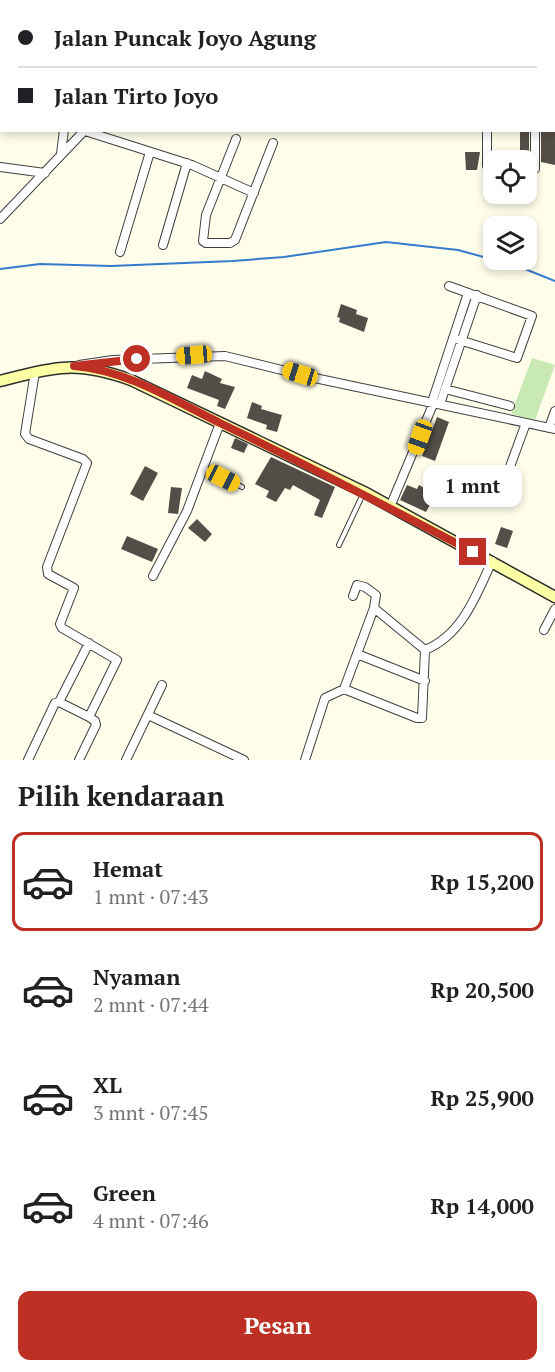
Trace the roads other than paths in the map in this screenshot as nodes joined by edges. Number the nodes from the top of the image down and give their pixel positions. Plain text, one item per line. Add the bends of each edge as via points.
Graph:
1 (64, 132) edge
2 (84, 132) edge
3 (88, 132) edge
4 (487, 132) edge
5 (535, 132) edge
6 (236, 139) dead end
7 (273, 143) dead end
8 (487, 150) edge
9 (535, 150) edge
10 (150, 152) junction
11 (61, 154) junction
12 (187, 163) junction
13 (0, 167) edge
14 (45, 173) junction
15 (220, 177) junction
16 (255, 193) junction
17 (0, 219) edge
18 (163, 244) dead end
19 (120, 252) dead end
20 (449, 286) dead end
21 (472, 294) junction
22 (457, 340) junction
23 (74, 366) junction
24 (35, 372) junction
25 (0, 381) edge
26 (445, 389) junction
27 (435, 403) junction
28 (510, 406) dead end
29 (555, 411) edge
30 (220, 423) junction
31 (526, 423) junction
32 (552, 429) edge
33 (204, 468) junction
34 (508, 472) dead end
35 (242, 487) dead end
36 (364, 492) junction
37 (390, 507) junction
38 (339, 545) dead end
39 (492, 561) junction
40 (153, 576) dead end
41 (353, 596) dead end
42 (555, 597) edge
43 (374, 608) junction
44 (555, 609) edge
45 (544, 630) dead end
46 (89, 643) junction
47 (425, 650) junction
48 (357, 654) junction
49 (425, 681) junction
50 (162, 685) dead end
51 (344, 689) junction
52 (59, 702) junction
53 (148, 715) junction
54 (89, 717) junction
55 (28, 760) edge
56 (78, 760) edge
57 (126, 760) edge
58 (244, 760) edge
59 (304, 760) edge

1 - 11 street
2 - 11 street
3 - 10 street
4 - 8 street
5 - 9 street
6 - 15 street
7 - 16 street
10 - 12 street
10 - 19 street
11 - 14 street
12 - 15 street
12 - 18 street
13 - 14 street
14 - 17 street
15 - 16 street
15 - 16 street via 206,215 206,243 235,240
20 - 21 street
21 - 22 street
21 - 22 street via 531,314 522,346 515,358
22 - 26 street
22 - 27 street
23 - 24 street
23 - 27 street via 113,360 225,356
23 - 30 street via 95,368 130,380
24 - 25 street
24 - 46 street via 25,434 87,464 47,571 74,588 61,620 62,628
26 - 27 street
26 - 28 street
27 - 31 street
27 - 37 street
29 - 32 street
30 - 33 street
30 - 36 street
31 - 32 street
31 - 34 street
33 - 35 lane
33 - 40 street
36 - 37 street
36 - 38 lane
37 - 39 street
39 - 42 street
39 - 47 street via 455,630 446,640
41 - 43 street via 357,585 365,587 376,595
43 - 47 street
43 - 48 street
44 - 45 street
46 - 52 street
46 - 54 street via 117,660
47 - 49 street
48 - 49 street
48 - 51 street
49 - 51 street via 420,718
50 - 53 street
51 - 59 street via 325,698
52 - 54 street
52 - 55 street
53 - 57 street
53 - 58 street
54 - 56 street via 96,725

